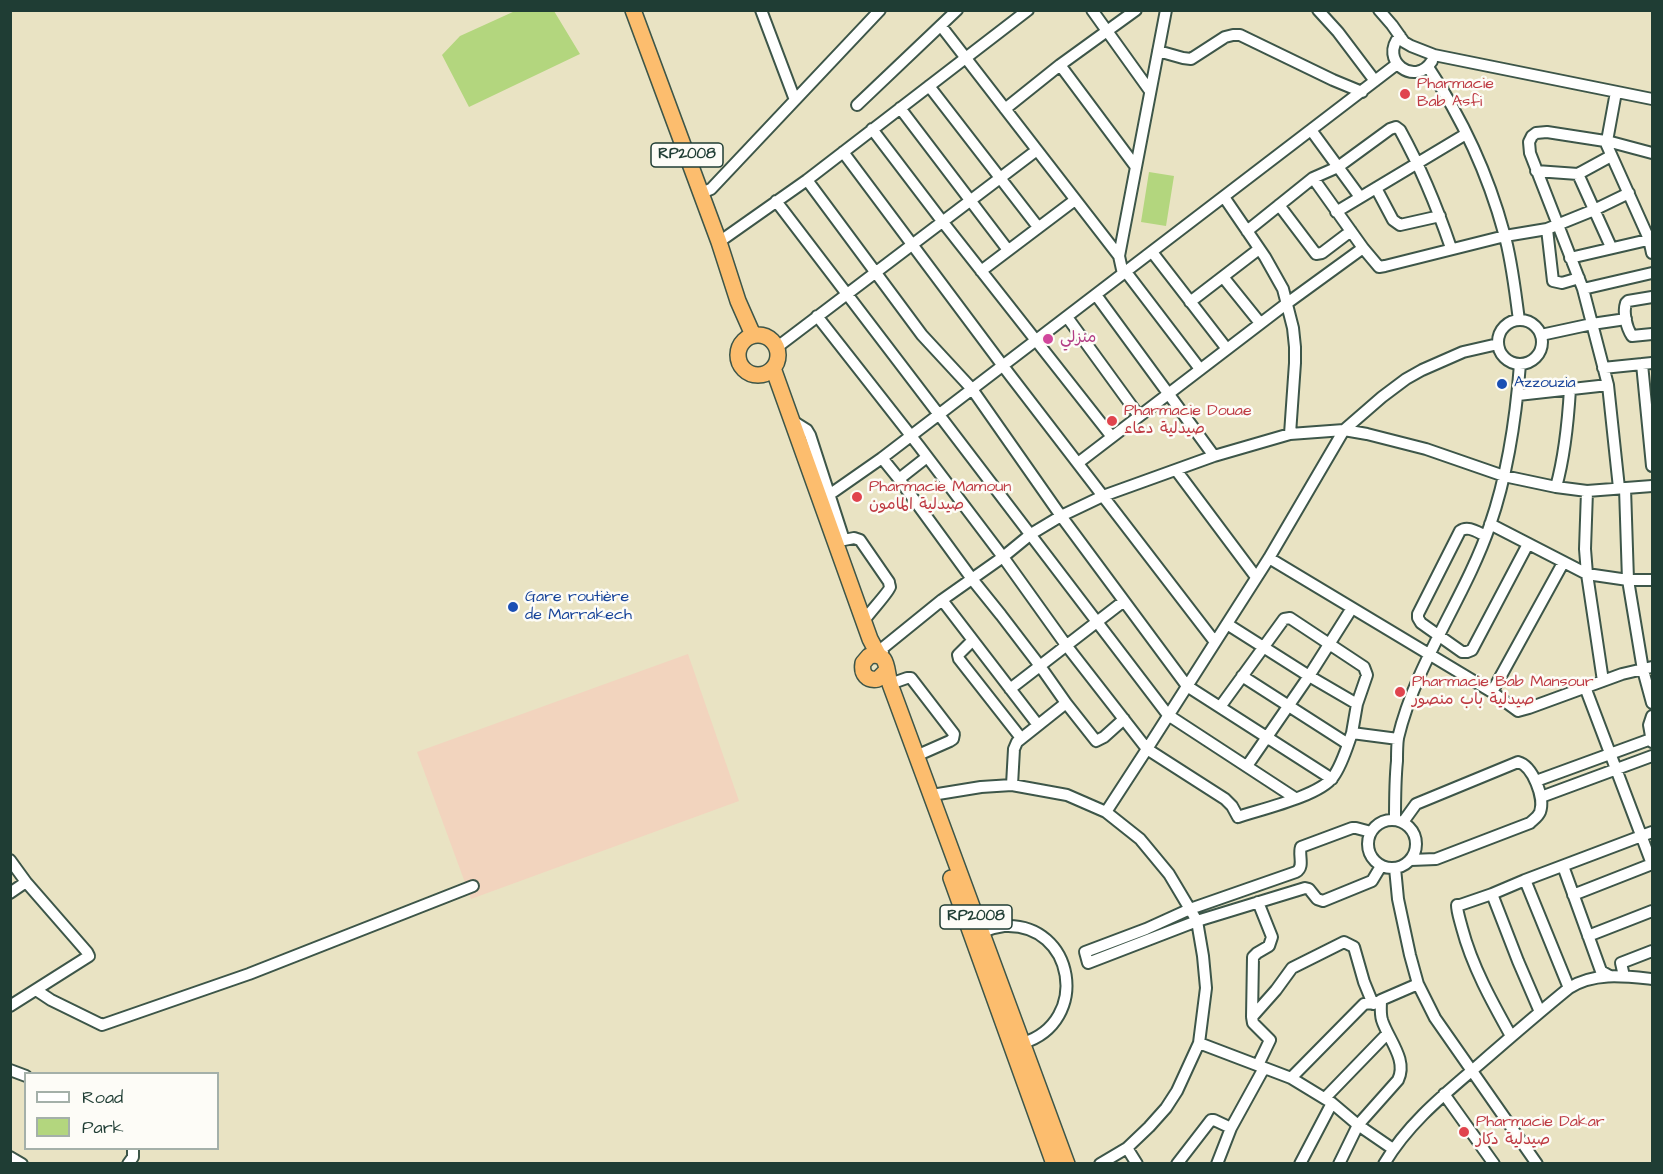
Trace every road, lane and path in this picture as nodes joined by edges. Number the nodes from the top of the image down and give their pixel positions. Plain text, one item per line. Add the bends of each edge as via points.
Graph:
1 (633, 10) edge
2 (761, 10) edge
3 (1028, 10) edge
4 (1092, 10) edge
5 (1136, 10) edge
6 (1166, 10) edge
7 (1318, 10) edge
8 (1379, 10) edge
9 (878, 12) edge
10 (957, 12) edge
11 (941, 26) junction
12 (1108, 32) junction
13 (1400, 36) junction
14 (1158, 51) junction
15 (1434, 55) junction
16 (966, 58) junction
17 (1397, 64) junction
18 (1060, 65) junction
19 (1428, 67) junction
20 (1375, 81) junction
21 (929, 86) junction
22 (1150, 91) junction
23 (1362, 92) junction
24 (1616, 92) junction
25 (1653, 99) edge
26 (795, 100) junction
27 (857, 105) dead end
28 (900, 108) junction
29 (1005, 109) junction
30 (872, 129) junction
31 (1311, 130) junction
32 (1466, 134) junction
33 (1606, 141) junction
34 (1037, 150) junction
35 (843, 152) junction
36 (1653, 153) edge
37 (1611, 156) junction
38 (1418, 162) junction
39 (1136, 167) junction
40 (1338, 167) junction
41 (1536, 171) junction
42 (1578, 174) junction
43 (1000, 178) junction
44 (1313, 178) junction
45 (807, 180) junction
46 (1376, 188) junction
47 (701, 193) junction
48 (1629, 193) junction
49 (1224, 197) junction
50 (1360, 197) junction
51 (970, 200) junction
52 (1075, 200) junction
53 (776, 201) junction
54 (1279, 205) junction
55 (1594, 210) junction
56 (1336, 212) junction
57 (1440, 216) junction
58 (942, 221) junction
59 (1038, 227) junction
60 (1553, 227) junction
61 (1247, 231) junction
62 (1351, 231) junction
63 (1505, 236) junction
64 (1651, 239) edge
65 (719, 242) junction
66 (912, 244) junction
67 (1611, 247) junction
68 (1363, 248) junction
69 (1451, 248) junction
70 (1008, 249) junction
71 (1259, 249) junction
72 (1152, 252) junction
73 (1322, 253) junction
74 (1653, 253) edge
75 (1119, 256) junction
76 (1570, 258) junction
77 (1334, 269) junction
78 (981, 271) junction
79 (876, 272) junction
80 (1124, 273) junction
81 (1653, 273) edge
82 (1223, 277) junction
83 (1581, 284) junction
84 (847, 293) junction
85 (1096, 295) junction
86 (1653, 297) edge
87 (1190, 302) junction
88 (1286, 304) junction
89 (817, 316) junction
90 (1066, 317) junction
91 (1626, 319) junction
92 (1519, 320) junction
93 (1260, 323) junction
94 (1592, 324) junction
95 (1653, 334) edge
96 (1541, 335) junction
97 (749, 337) junction
98 (1037, 340) junction
99 (1498, 344) junction
100 (776, 348) junction
101 (1227, 349) junction
102 (1648, 363) edge
103 (1520, 364) junction
104 (1003, 366) junction
105 (1603, 368) junction
106 (1200, 369) junction
107 (768, 371) junction
108 (1608, 385) junction
109 (972, 389) junction
110 (1570, 389) junction
111 (1169, 393) junction
112 (1518, 396) junction
113 (940, 414) junction
114 (1139, 416) junction
115 (1344, 430) junction
116 (1290, 434) junction
117 (911, 436) junction
118 (1112, 437) junction
119 (1214, 456) junction
120 (927, 457) junction
121 (882, 458) junction
122 (1077, 463) junction
123 (1653, 465) edge
124 (1176, 470) junction
125 (1504, 476) junction
126 (899, 479) junction
127 (1653, 486) edge
128 (1556, 487) junction
129 (1622, 488) junction
130 (1587, 491) junction
131 (825, 496) junction
132 (1103, 496) junction
133 (1061, 516) junction
134 (1490, 524) junction
135 (1031, 534) junction
136 (1486, 536) junction
137 (1528, 544) junction
138 (1003, 556) junction
139 (1269, 558) junction
140 (1563, 563) junction
141 (1587, 574) junction
142 (1256, 578) junction
143 (972, 579) junction
144 (1628, 580) junction
145 (1653, 580) edge
146 (942, 600) junction
147 (1124, 601) junction
148 (1352, 608) junction
149 (864, 621) junction
150 (1097, 621) junction
151 (1227, 624) junction
152 (1438, 635) junction
153 (972, 641) junction
154 (1215, 642) junction
155 (1330, 643) junction
156 (1066, 645) junction
157 (1263, 646) junction
158 (1429, 654) junction
159 (1040, 666) junction
160 (1648, 668) edge
161 (882, 670) junction
162 (1242, 676) junction
163 (1309, 676) junction
164 (1603, 681) junction
165 (1187, 686) junction
166 (1585, 687) junction
167 (1010, 689) junction
168 (1492, 692) junction
169 (1653, 702) edge
170 (1066, 703) junction
171 (1357, 704) junction
172 (1288, 706) junction
173 (1220, 707) junction
174 (1168, 715) junction
175 (1653, 716) edge
176 (1124, 719) junction
177 (1038, 725) junction
178 (1267, 737) junction
179 (1021, 738) junction
180 (1350, 739) junction
181 (1398, 739) junction
182 (1652, 740) edge
183 (1147, 749) junction
184 (1611, 754) junction
185 (916, 756) junction
186 (1653, 756) edge
187 (1247, 766) junction
188 (1617, 769) junction
189 (1332, 779) junction
190 (1536, 781) junction
191 (1012, 785) junction
192 (931, 797) junction
193 (1541, 797) junction
194 (1295, 798) junction
195 (1106, 812) junction
196 (1399, 821) junction
197 (1371, 832) junction
198 (1647, 834) edge
199 (10, 860) edge
200 (1411, 860) junction
201 (1652, 864) edge
202 (1381, 866) junction
203 (1563, 866) junction
204 (1395, 868) junction
205 (1525, 880) junction
206 (26, 882) junction
207 (473, 886) dead end
208 (10, 893) edge
209 (1492, 894) junction
210 (1573, 895) junction
211 (1258, 902) junction
212 (1190, 909) junction
213 (1653, 911) edge
214 (1197, 921) junction
215 (982, 932) junction
216 (1588, 936) junction
217 (1653, 951) edge
218 (1621, 963) junction
219 (1605, 973) junction
220 (1624, 976) junction
221 (1653, 979) edge
222 (1418, 984) junction
223 (1569, 988) junction
224 (36, 990) junction
225 (1377, 1002) junction
226 (10, 1006) edge
227 (1540, 1012) junction
228 (1252, 1017) junction
229 (1387, 1034) junction
230 (1511, 1036) junction
231 (1023, 1043) junction
232 (1199, 1043) junction
233 (1261, 1066) junction
234 (1471, 1071) junction
235 (1291, 1078) junction
236 (1444, 1094) junction
237 (1329, 1100) junction
238 (1358, 1125) junction
239 (1231, 1128) junction
240 (1127, 1148) junction
241 (1393, 1149) junction
242 (134, 1150) edge
243 (10, 1157) edge
244 (1221, 1163) edge
245 (1536, 1163) edge
246 (22, 1164) edge
247 (128, 1164) edge
248 (1054, 1164) edge
249 (1066, 1164) edge
250 (1100, 1164) edge
251 (1137, 1164) edge
252 (1177, 1164) edge
253 (1300, 1164) edge
254 (1339, 1164) edge
255 (1384, 1164) edge
256 (1494, 1164) edge

1 - 47 highway, RP2008
2 - 26 street
3 - 16 street
4 - 12 street
5 - 12 street
6 - 14 street
7 - 20 street
8 - 13 street
9 - 26 street
10 - 11 street
11 - 16 street
11 - 27 street
12 - 18 street
12 - 22 street
13 - 15 street via 1411,46
13 - 17 street via 1393,52
14 - 22 street
14 - 23 street via 1191,59 1225,37 1240,35
15 - 19 street
15 - 24 street
16 - 21 street
16 - 29 street
17 - 19 street via 1409,72
17 - 20 street
18 - 29 street
18 - 39 street
19 - 32 street
20 - 23 street
21 - 28 street
21 - 43 street
22 - 39 street
23 - 31 street
24 - 25 street
24 - 33 street
26 - 47 street via 711,189
28 - 30 street
28 - 51 street
29 - 34 street
30 - 35 street
30 - 58 street
31 - 40 street
31 - 49 street
32 - 38 street
32 - 63 street via 1484,172
33 - 36 street
33 - 37 street
33 - 41 street via 1536,133 1529,146
34 - 43 street
34 - 52 street
35 - 45 street
35 - 66 street
37 - 42 street
37 - 48 street
38 - 40 street via 1396,127
38 - 46 street
38 - 57 street
39 - 75 street
40 - 44 street
40 - 50 street
41 - 42 street
41 - 60 street
42 - 55 street
43 - 51 street
43 - 59 street
44 - 54 street
44 - 56 street
45 - 53 street
45 - 79 street
46 - 50 street
46 - 57 street via 1393,220 1400,225
47 - 65 highway, RP2008
48 - 55 street
48 - 64 street
49 - 61 street
49 - 72 street
50 - 56 street
51 - 58 street
51 - 70 street
52 - 59 street
52 - 75 street
53 - 65 street
53 - 84 street
54 - 61 street
54 - 73 street via 1314,253
55 - 60 street
55 - 67 street
56 - 62 street
57 - 69 street
58 - 66 street
58 - 78 street
59 - 70 street
60 - 63 street
60 - 76 street
60 - 83 street via 1553,280
61 - 71 street
62 - 68 street
62 - 73 street
63 - 69 street
63 - 92 street
64 - 67 street
64 - 74 street
65 - 97 highway, RP2008
66 - 79 street
66 - 104 street
67 - 76 street
68 - 69 street via 1379,267
68 - 77 street
70 - 78 street
71 - 82 street
71 - 88 street via 1283,289
72 - 80 street
72 - 87 street
73 - 77 street
75 - 80 street
76 - 83 street
77 - 88 street
78 - 98 street
79 - 84 street
79 - 109 street via 922,335
80 - 85 street
80 - 106 street
81 - 83 street
82 - 87 street
82 - 93 street
83 - 94 street
84 - 89 street
84 - 113 street
85 - 90 street
85 - 111 street
86 - 91 street via 1626,303
87 - 101 street
88 - 93 street
88 - 116 street via 1295,347
89 - 100 street
89 - 117 street
90 - 98 street
90 - 114 street
91 - 94 street
91 - 95 street via 1632,336
92 - 96 street via 1533,324
92 - 99 street via 1506,324
93 - 101 street
94 - 96 street
94 - 105 street
96 - 103 street via 1538,355
97 - 100 highway via 766,337
97 - 107 highway, RP2008 via 738,350 740,366 753,375
98 - 104 street
98 - 118 street
99 - 103 street via 1503,356
99 - 115 street via 1463,352 1422,370
100 - 107 highway, RP2008 via 777,359
101 - 106 street
102 - 105 street
102 - 123 street
103 - 112 street
104 - 109 street
104 - 122 street
105 - 108 street
106 - 111 street
107 - 131 highway, RP2008
107 - 161 highway, RP2008 via 859,634 864,675 871,679
108 - 110 street
108 - 129 street
109 - 113 street
109 - 133 street
110 - 112 street
110 - 128 street via 1563,463
111 - 114 street
111 - 119 street
112 - 125 street
113 - 117 street
113 - 135 street
114 - 118 street
115 - 116 street
115 - 125 street via 1405,443
115 - 139 street
116 - 119 street
117 - 120 street
117 - 121 street
118 - 122 street
119 - 124 street
120 - 126 street
120 - 138 street
121 - 126 street
121 - 131 street
122 - 132 street
124 - 132 street
124 - 142 street
125 - 128 street
125 - 134 street
126 - 143 street
127 - 129 street
128 - 130 street
129 - 130 street
129 - 144 street
130 - 141 street
131 - 149 highway, RP2008
131 - 149 street via 844,540 860,540 890,585
132 - 133 street
132 - 154 street
133 - 135 street
133 - 147 street
134 - 136 street
134 - 137 street
135 - 138 street
135 - 150 street
136 - 152 street
136 - 152 street via 1468,528 1460,531 1418,614 1421,624
137 - 140 street
137 - 152 street via 1472,650 1462,652
138 - 143 street
138 - 156 street
139 - 142 street
139 - 148 street
140 - 141 street
140 - 168 street
141 - 144 street
141 - 164 street
142 - 151 street
143 - 146 street
143 - 159 street
144 - 145 street
144 - 160 street
146 - 153 street
146 - 161 street via 885,647
147 - 150 street
147 - 165 street
148 - 155 street
148 - 158 street
149 - 161 highway, RP2008
150 - 156 street
150 - 174 street
151 - 154 street
151 - 157 street
152 - 158 street
153 - 167 street
153 - 179 street via 958,655 959,659
154 - 165 street
155 - 157 street via 1287,617
155 - 163 street
155 - 171 street via 1366,670
156 - 159 street
156 - 176 street
157 - 162 street
157 - 163 street
158 - 168 street
158 - 181 street
159 - 167 street
159 - 170 street
160 - 164 street
160 - 169 street
161 - 185 highway, RP2008
161 - 185 street via 911,678 954,734 950,741
161 - 248 highway, RP2008 via 881,689
162 - 172 street
162 - 173 street
163 - 171 street
163 - 172 street
164 - 166 street
165 - 173 street
165 - 174 street
166 - 168 street via 1523,711
166 - 184 street
167 - 177 street
170 - 176 street via 1096,741
170 - 177 street
171 - 180 street
172 - 178 street
172 - 180 street
173 - 178 street
174 - 183 street
174 - 187 street
175 - 182 street via 1649,725
176 - 183 street
177 - 179 street
178 - 187 street
178 - 189 street
179 - 191 street via 1014,749
180 - 181 street
180 - 189 street
181 - 196 street
182 - 184 street
183 - 194 street via 1225,799 1238,817
183 - 195 street
184 - 188 street
184 - 190 street
185 - 192 highway, RP2008
186 - 188 street
187 - 194 street
188 - 193 street
188 - 198 street
189 - 194 street
190 - 193 street
190 - 196 street via 1518,762 1416,804
191 - 192 street
191 - 195 street via 1067,795
192 - 215 highway, RP2008
193 - 200 street via 1539,814 1530,823 1436,859
195 - 212 street via 1140,839 1169,874
196 - 197 street via 1388,819
196 - 200 street via 1416,839
197 - 202 street via 1370,855
197 - 212 street via 1344,830 1301,846 1299,871
198 - 201 street
198 - 203 street
199 - 206 street
200 - 204 street
201 - 210 street
202 - 204 street
202 - 211 street via 1372,881 1323,901 1307,888
203 - 205 street
203 - 210 street
204 - 222 street via 1398,899
205 - 209 street
205 - 223 street
206 - 208 street
206 - 224 street via 88,954
207 - 224 street via 249,974 102,1025
209 - 227 street
209 - 230 street via 1456,904 1456,908 1479,976
210 - 216 street
211 - 214 street
211 - 228 street via 1272,940 1253,957
212 - 214 street
212 - 214 street via 1085,951 1088,963
213 - 216 street
214 - 232 street via 1206,988
215 - 231 highway, RP2008
215 - 231 street via 1015,926 1033,932 1048,942 1063,965 1066,993 1061,1011 1043,1033
216 - 219 street
217 - 218 street
218 - 219 street
218 - 220 street
219 - 220 street
219 - 223 street
220 - 221 street
222 - 225 street
222 - 234 street via 1435,1018
223 - 227 street
224 - 226 street
225 - 228 street via 1364,982 1354,946 1344,942 1292,968
225 - 229 street
225 - 235 street via 1364,1004
227 - 230 street
228 - 233 street via 1252,1023 1270,1040
229 - 237 street
229 - 238 street via 1400,1060 1400,1076
230 - 234 street
231 - 249 highway, RP2008
232 - 233 street
232 - 240 street via 1177,1091
233 - 235 street
233 - 239 street
234 - 236 street
234 - 245 street
235 - 237 street
236 - 241 street
236 - 256 street
237 - 238 street
237 - 253 street
238 - 241 street
238 - 254 street
239 - 244 street
239 - 252 street via 1211,1120
240 - 250 street
240 - 251 street
241 - 255 street
242 - 247 street
243 - 246 street

